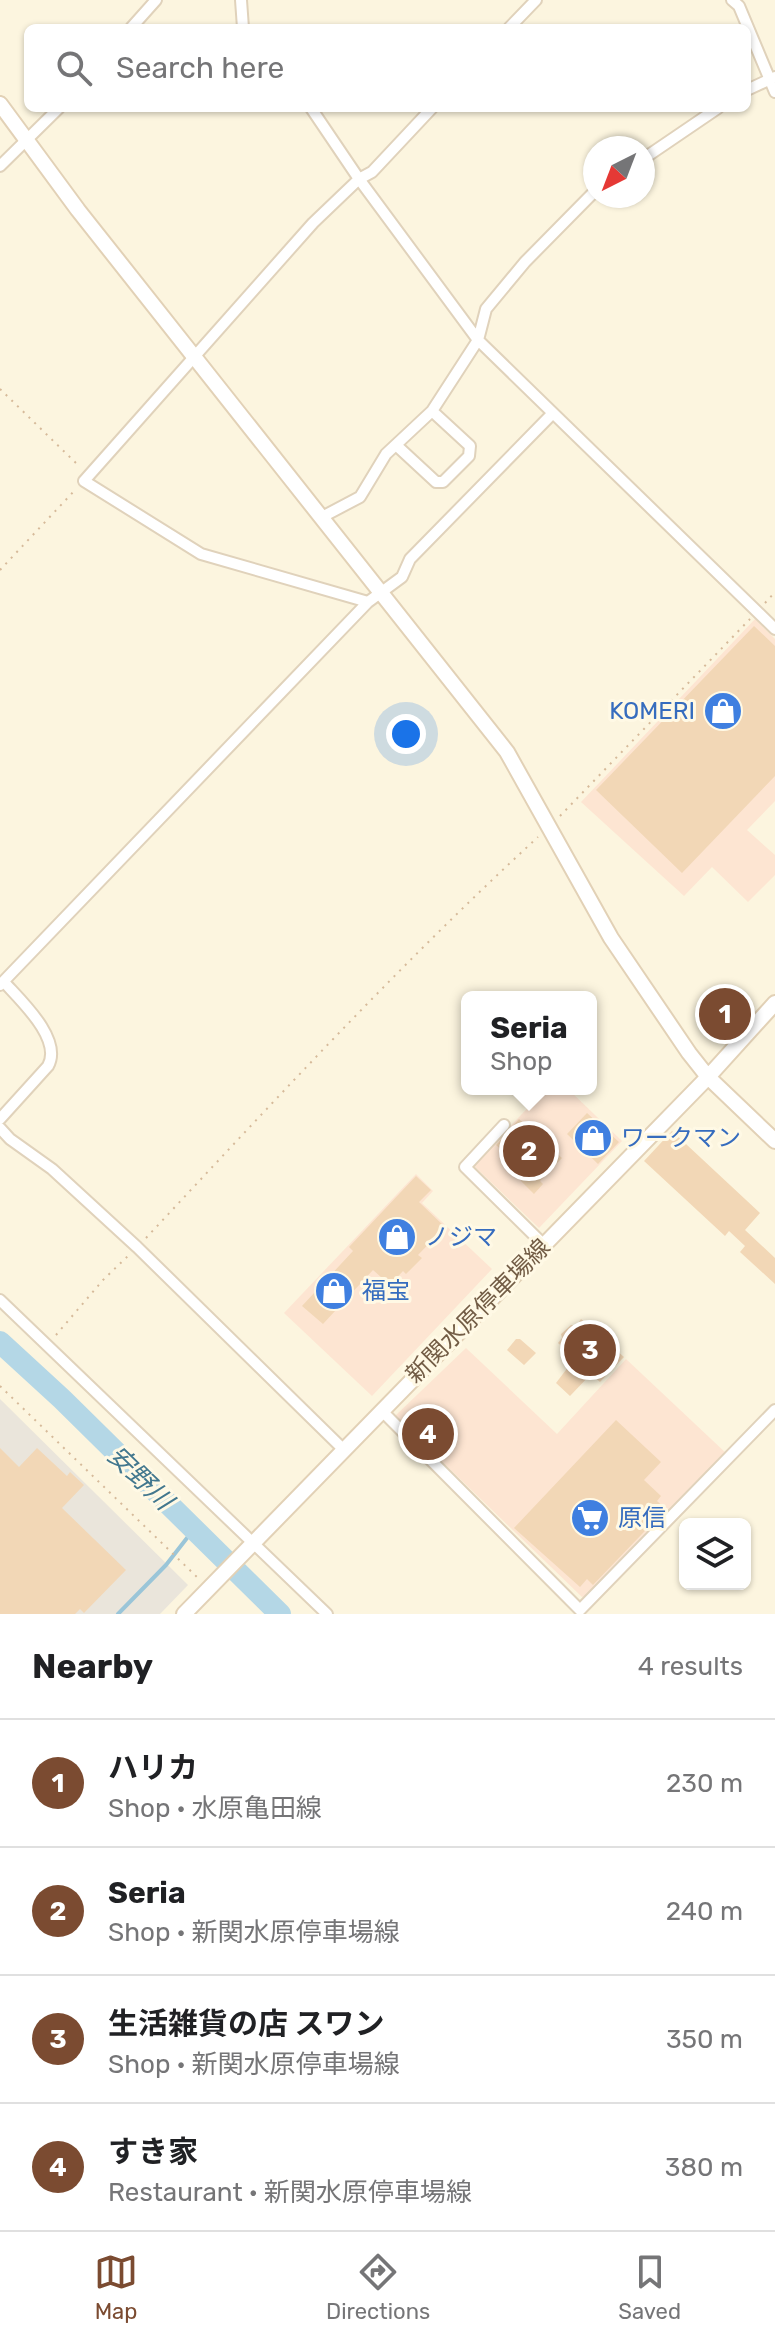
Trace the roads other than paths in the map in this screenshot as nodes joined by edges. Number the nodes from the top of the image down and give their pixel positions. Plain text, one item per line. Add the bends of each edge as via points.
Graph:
1 (156, 0) edge
2 (241, 0) edge
3 (536, 0) edge
4 (732, 0) edge
5 (135, 24) edge
6 (243, 24) edge
7 (513, 24) edge
8 (748, 24) edge
9 (751, 31) edge
10 (773, 78) edge
11 (751, 88) edge
12 (775, 92) edge
13 (0, 104) edge
14 (55, 112) edge
15 (314, 112) edge
16 (428, 112) edge
17 (712, 112) edge
18 (27, 139) junction
19 (655, 151) edge
20 (0, 166) edge
21 (359, 179) junction
22 (583, 203) edge
23 (478, 340) junction
24 (194, 356) junction
25 (432, 411) junction
26 (553, 413) junction
27 (396, 445) junction
28 (322, 517) junction
29 (382, 592) junction
30 (368, 602) junction
31 (775, 629) edge
32 (2, 984) edge
33 (775, 1003) edge
34 (708, 1077) junction
35 (0, 1119) edge
36 (504, 1125) dead end
37 (0, 1128) edge
38 (775, 1141) edge
39 (543, 1244) junction
40 (0, 1300) edge
41 (381, 1410) junction
42 (775, 1410) edge
43 (343, 1449) junction
44 (252, 1545) junction
45 (184, 1614) edge
46 (327, 1614) edge

1 - 5 street
2 - 6 street
3 - 7 street
4 - 8 street
9 - 10 street
10 - 11 street
10 - 12 street
13 - 18 street
14 - 18 street
15 - 21 street
16 - 21 street via 372,172
17 - 19 street
18 - 20 street
18 - 24 street
21 - 23 street
21 - 24 street
22 - 23 street via 486,309
23 - 25 street
23 - 26 street
24 - 28 street
24 - 30 street via 86,478 201,554
25 - 27 street
25 - 27 street via 470,446 469,456 443,482 436,482
26 - 29 street via 410,559 402,577
26 - 31 street
27 - 28 street via 377,465 360,497
28 - 29 street
29 - 30 street
29 - 34 street via 507,752 611,938
30 - 32 street
32 - 35 street via 40,1022 52,1056
33 - 34 street, 新関水原停車場線
34 - 38 street
34 - 39 street, 新関水原停車場線
36 - 39 street via 465,1167
37 - 43 street via 137,1247
39 - 41 street, 新関水原停車場線
40 - 44 street
41 - 42 street via 580,1610
41 - 43 street, 新関水原停車場線
43 - 44 street, 新関水原停車場線
44 - 45 street, 新関水原停車場線
44 - 46 street

